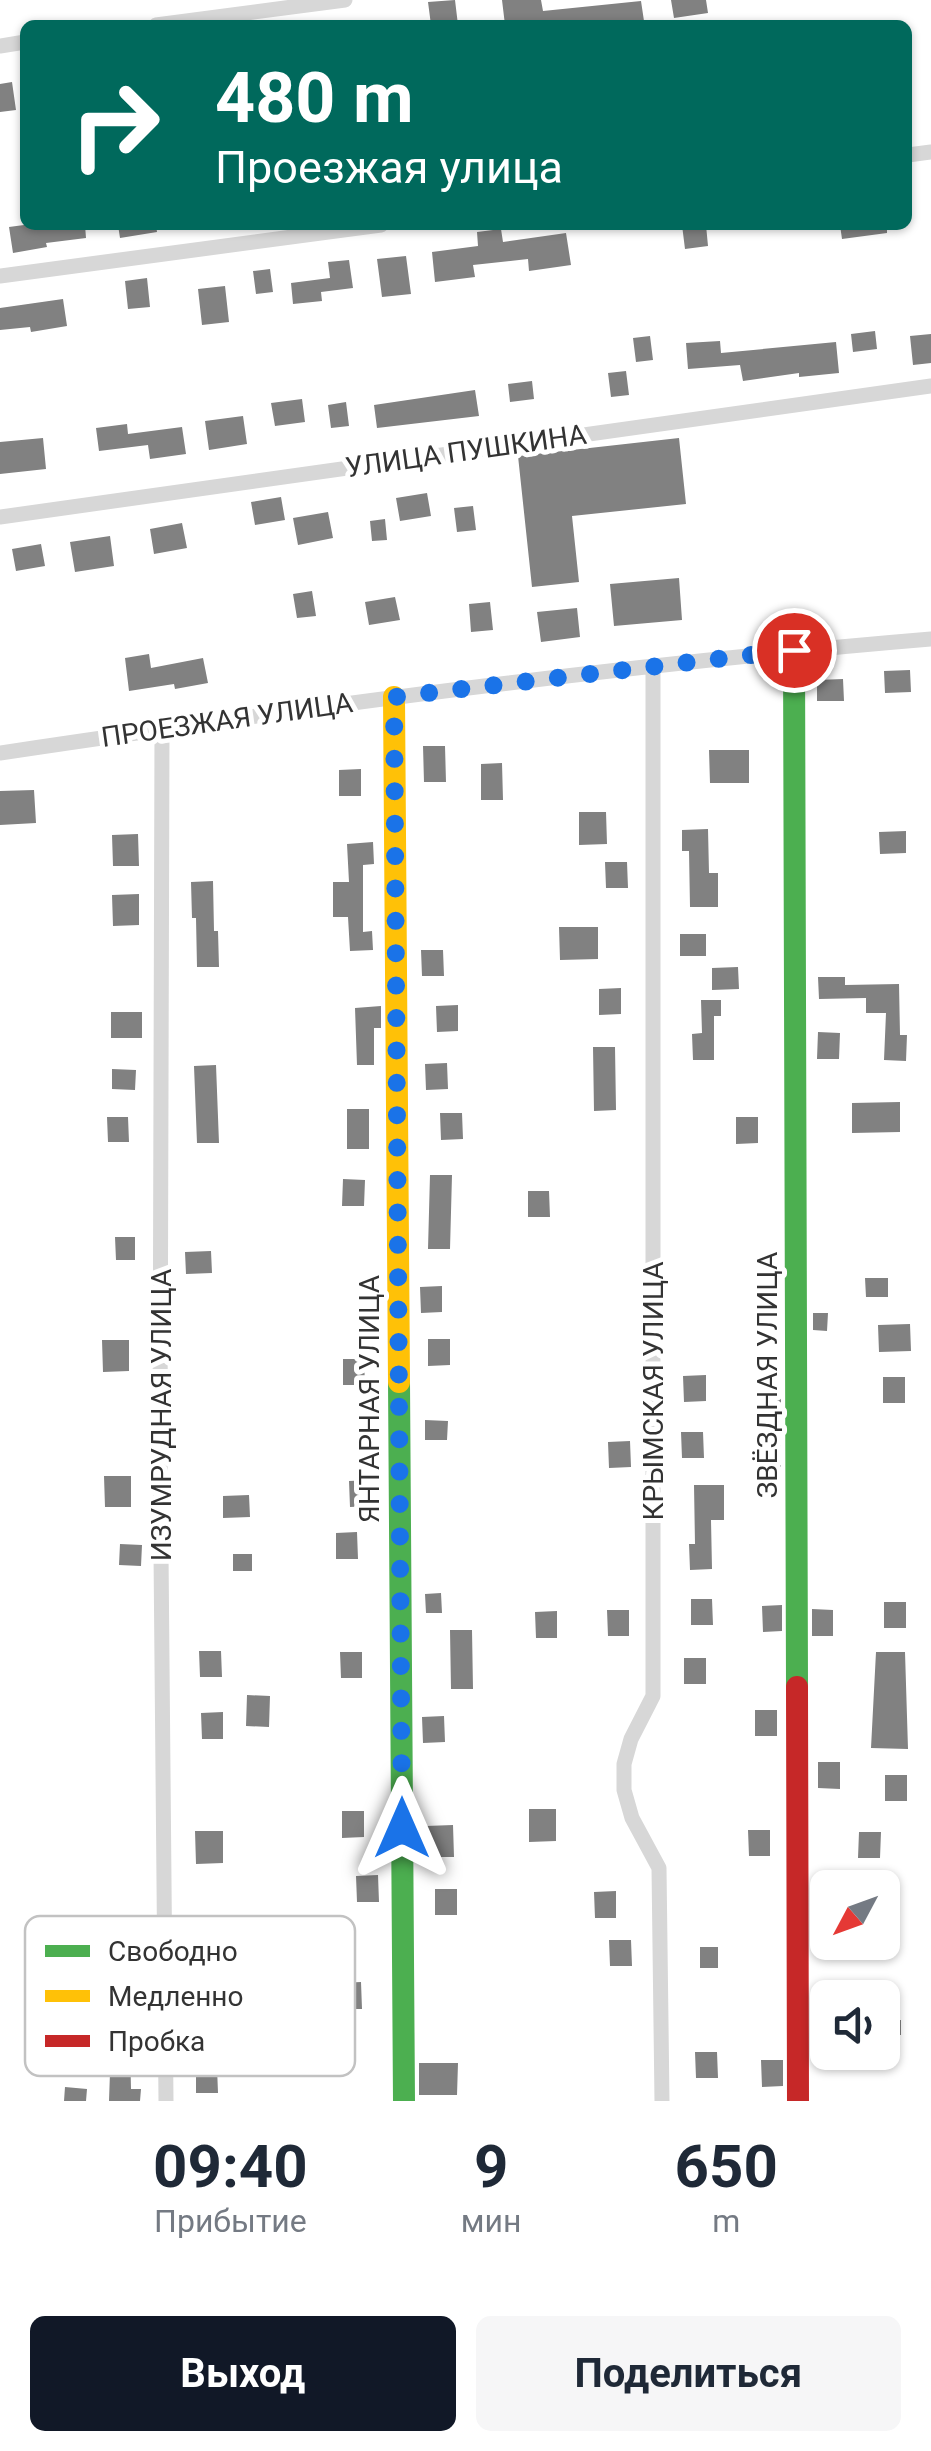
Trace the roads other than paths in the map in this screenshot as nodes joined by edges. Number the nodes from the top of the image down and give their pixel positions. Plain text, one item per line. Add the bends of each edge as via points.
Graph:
1 (344, 0) edge
2 (194, 20) edge
3 (344, 230) edge
4 (0, 276) edge
5 (931, 386) edge
6 (0, 516) edge
7 (931, 638) edge
8 (794, 650) junction
9 (653, 666) junction
10 (394, 697) junction
11 (162, 728) junction
12 (0, 753) edge
13 (164, 1916) edge
14 (166, 2076) edge
15 (166, 2101) edge
16 (404, 2101) edge
17 (662, 2101) edge
18 (798, 2101) edge

1 - 2 street
3 - 4 street
5 - 6 street, УЛИЦА ПУШКИНА
7 - 8 street, ПРОЕЗЖАЯ УЛИЦА
8 - 9 street, ПРОЕЗЖАЯ УЛИЦА
8 - 18 street, ЗВЁЗДНАЯ УЛИЦА
9 - 10 street, ПРОЕЗЖАЯ УЛИЦА
9 - 17 street, КРЫМСКАЯ УЛИЦА via 654,1696 631,1739 624,1790 659,1868
10 - 11 street, ПРОЕЗЖАЯ УЛИЦА
10 - 16 street, ЯНТАРНАЯ УЛИЦА
11 - 12 street, ПРОЕЗЖАЯ УЛИЦА
11 - 13 street, ИЗУМРУДНАЯ УЛИЦА
14 - 15 street, ИЗУМРУДНАЯ УЛИЦА

